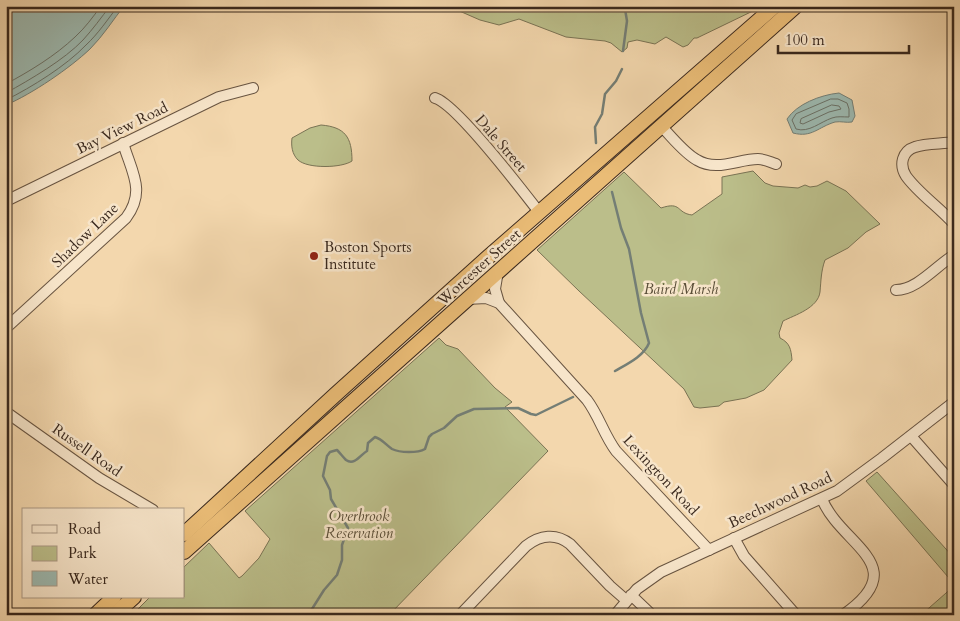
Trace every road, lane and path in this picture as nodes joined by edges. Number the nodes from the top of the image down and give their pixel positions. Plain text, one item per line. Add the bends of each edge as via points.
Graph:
1 (775, 6) edge
2 (796, 6) edge
3 (253, 88) dead end
4 (435, 98) dead end
5 (661, 126) junction
6 (954, 142) edge
7 (123, 143) junction
8 (776, 164) dead end
9 (6, 201) edge
10 (540, 212) junction
11 (954, 224) edge
12 (954, 255) edge
13 (498, 271) junction
14 (896, 290) dead end
15 (467, 299) junction
16 (499, 303) junction
17 (6, 328) edge
18 (954, 402) edge
19 (6, 412) edge
20 (911, 436) junction
21 (954, 485) edge
22 (822, 499) junction
23 (150, 508) edge
24 (185, 533) edge
25 (734, 538) junction
26 (709, 550) junction
27 (185, 551) edge
28 (113, 598) edge
29 (628, 598) junction
30 (131, 600) edge
31 (95, 615) edge
32 (114, 615) edge
33 (120, 615) edge
34 (460, 615) edge
35 (616, 615) edge
36 (652, 615) edge
37 (796, 615) edge
38 (844, 615) edge

1 - 10 highway, Worcester Street
2 - 5 highway, Worcester Street
3 - 7 street, Bay View Road via 219,97
4 - 10 street, Dale Street via 446,104 493,155
5 - 8 street via 702,163 727,164 761,159
5 - 13 highway, Worcester Street
6 - 11 street via 914,147 904,155 903,161 906,175
7 - 9 street, Bay View Road
7 - 17 street, Shadow Lane via 137,189 131,211
10 - 24 highway, Worcester Street
12 - 14 street via 914,286
13 - 15 highway, Worcester Street
13 - 16 street via 495,291
15 - 16 street via 486,298
15 - 27 highway, Worcester Street
16 - 26 street, Lexington Road via 587,400 616,450
18 - 20 street, Beechwood Road
19 - 23 street, Russell Road via 99,478
20 - 21 street
20 - 22 street, Beechwood Road via 845,486
22 - 25 street, Beechwood Road
22 - 38 street via 873,568 874,582 867,595
25 - 26 street, Beechwood Road
25 - 37 street via 744,556
26 - 29 street, Beechwood Road via 653,576
28 - 31 highway
29 - 34 street via 610,586 570,544 548,536 526,546
29 - 35 street, Beechwood Road
29 - 36 street
30 - 32 highway
30 - 33 highway

